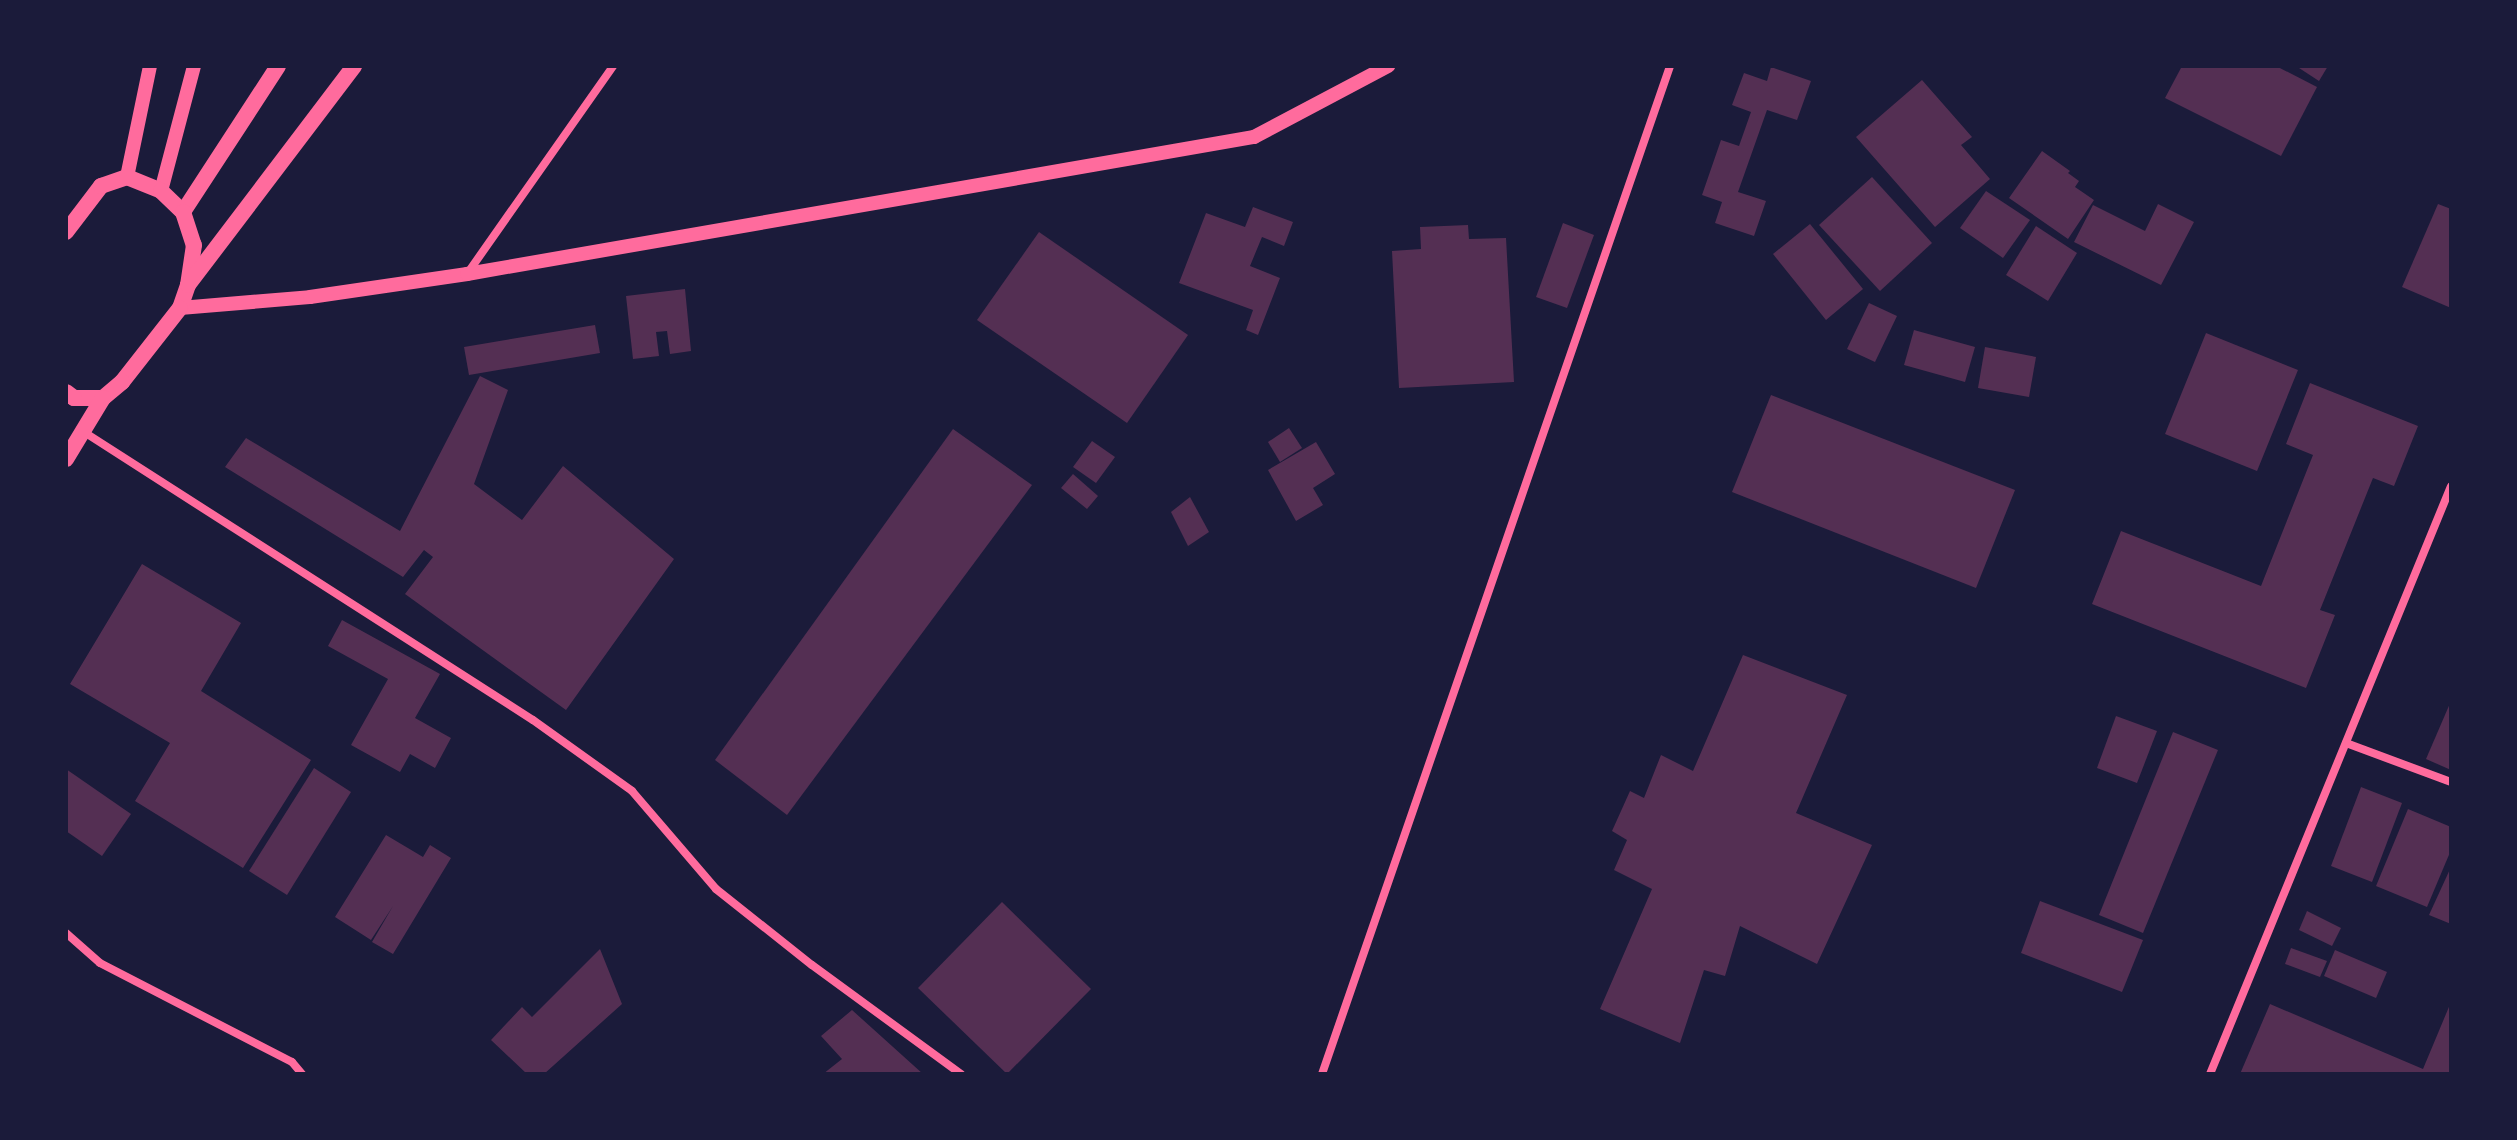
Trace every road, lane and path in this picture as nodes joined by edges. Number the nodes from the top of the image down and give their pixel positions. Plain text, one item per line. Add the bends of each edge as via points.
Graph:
1 (150, 66) edge
2 (194, 66) edge
3 (278, 66) edge
4 (354, 66) edge
5 (613, 66) edge
6 (1388, 66) edge
7 (1670, 66) edge
8 (127, 177) junction
9 (161, 191) junction
10 (183, 212) junction
11 (66, 232) edge
12 (467, 274) junction
13 (188, 285) junction
14 (180, 308) junction
15 (66, 392) edge
16 (103, 398) junction
17 (84, 432) junction
18 (66, 459) edge
19 (2451, 486) edge
20 (2346, 743) junction
21 (2451, 782) edge
22 (66, 933) edge
23 (302, 1074) edge
24 (961, 1074) edge
25 (1322, 1074) edge
26 (2210, 1074) edge

1 - 8 street
2 - 9 street
3 - 10 main road
4 - 13 main road
5 - 12 street
6 - 12 street via 1254,137
7 - 25 street
8 - 9 main road
8 - 11 main road via 101,186
9 - 10 main road
10 - 13 main road via 194,245
12 - 14 street via 310,297
13 - 14 main road
14 - 16 main road via 122,382
15 - 16 main road via 74,398
16 - 17 main road
17 - 18 main road
17 - 24 street via 533,720 632,791 716,889
19 - 20 street
20 - 21 street
20 - 26 street
22 - 23 street via 100,963 292,1062

